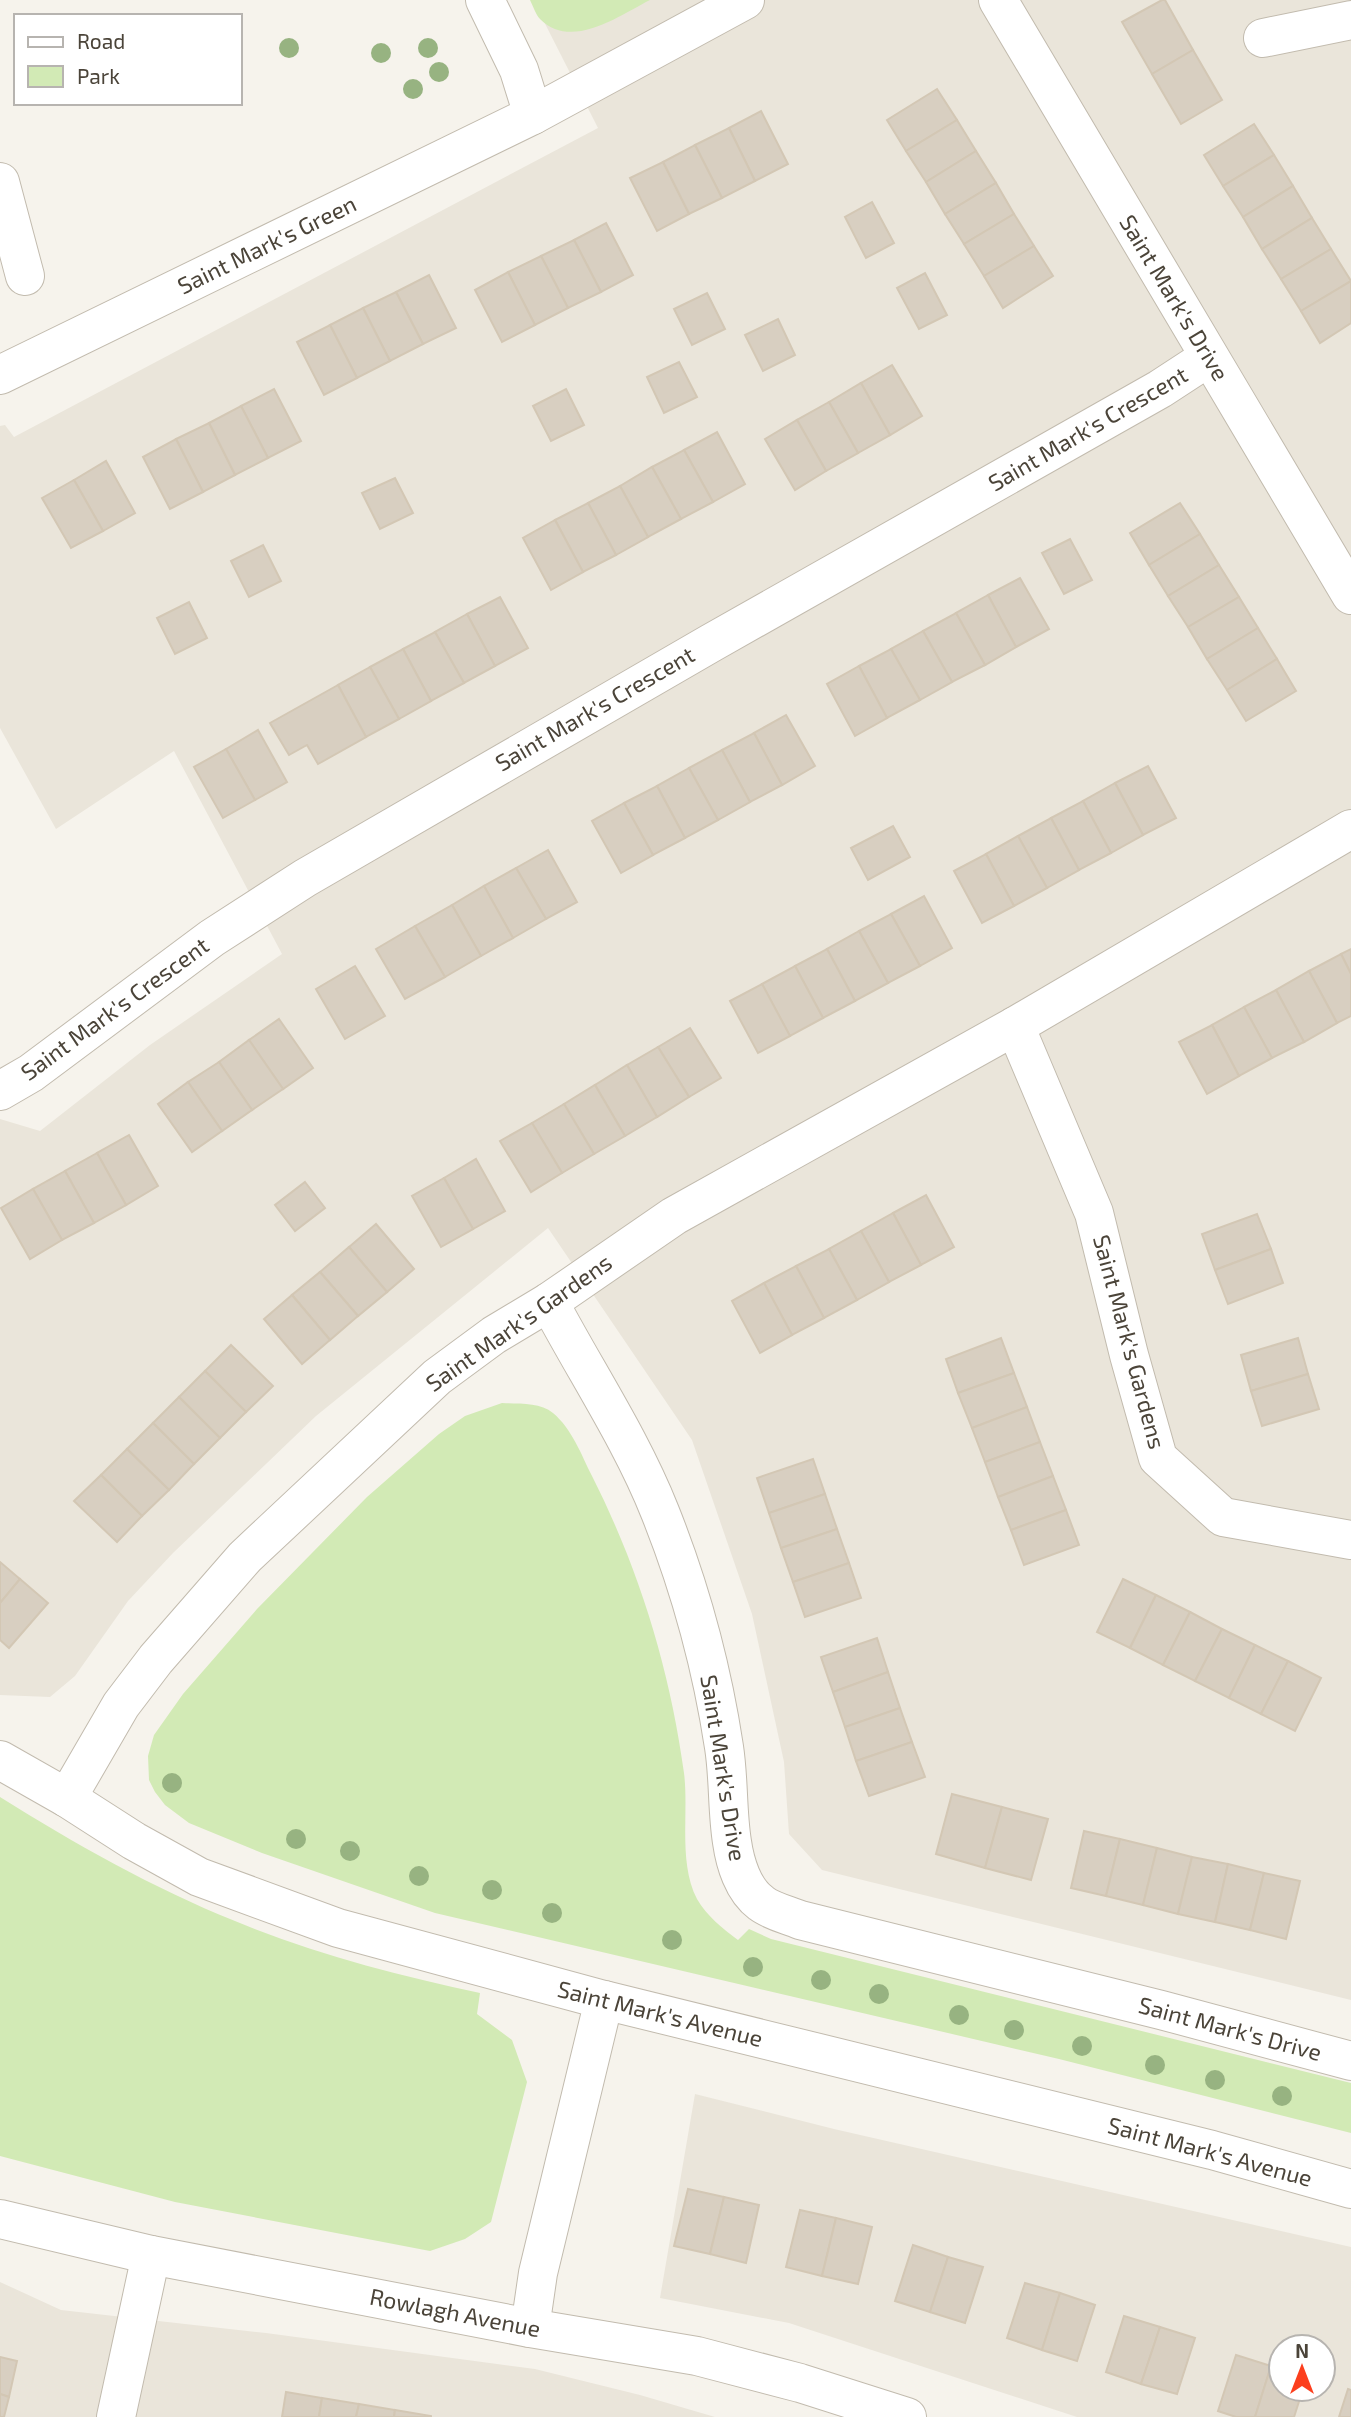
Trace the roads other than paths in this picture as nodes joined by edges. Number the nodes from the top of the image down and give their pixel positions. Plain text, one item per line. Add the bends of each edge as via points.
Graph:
1 (485, 0) edge
2 (745, 0) edge
3 (998, 0) edge
4 (1351, 20) edge
5 (1263, 38) dead end
6 (533, 115) junction
7 (0, 182) edge
8 (25, 275) dead end
9 (1209, 357) junction
10 (0, 376) edge
11 (1351, 595) edge
12 (1351, 829) edge
13 (1015, 1026) junction
14 (0, 1091) edge
15 (549, 1302) junction
16 (1351, 1540) edge
17 (0, 1760) edge
18 (67, 1798) junction
19 (604, 2000) junction
20 (1351, 2061) edge
21 (1351, 2189) edge
22 (0, 2220) edge
23 (151, 2255) junction
24 (530, 2329) junction
25 (116, 2417) edge
26 (907, 2417) edge

1 - 6 street via 519,70
2 - 6 street, Saint Mark's Green
3 - 9 street, Saint Mark's Drive
4 - 5 street
6 - 10 street, Saint Mark's Green
7 - 8 street
9 - 11 street, Saint Mark's Drive
9 - 14 street, Saint Mark's Crescent via 305,878 212,938 31,1073
12 - 13 street, Saint Mark's Gardens
13 - 15 street, Saint Mark's Gardens via 674,1216
13 - 16 street, Saint Mark's Gardens via 1094,1213 1158,1458 1223,1517
15 - 18 street, Saint Mark's Gardens via 437,1377 245,1557 121,1704
15 - 20 street, Saint Mark's Drive via 660,1512 695,1618 717,1708 737,1866 761,1903 800,1920
17 - 18 street, Saint Mark's Avenue
18 - 19 street, Saint Mark's Avenue via 199,1877 268,1903 338,1928
19 - 21 street, Saint Mark's Avenue via 1212,2150
19 - 24 street via 538,2273
22 - 23 street, Rowlagh Avenue
23 - 24 street, Rowlagh Avenue
23 - 25 street
24 - 26 street, Rowlagh Avenue via 697,2356

